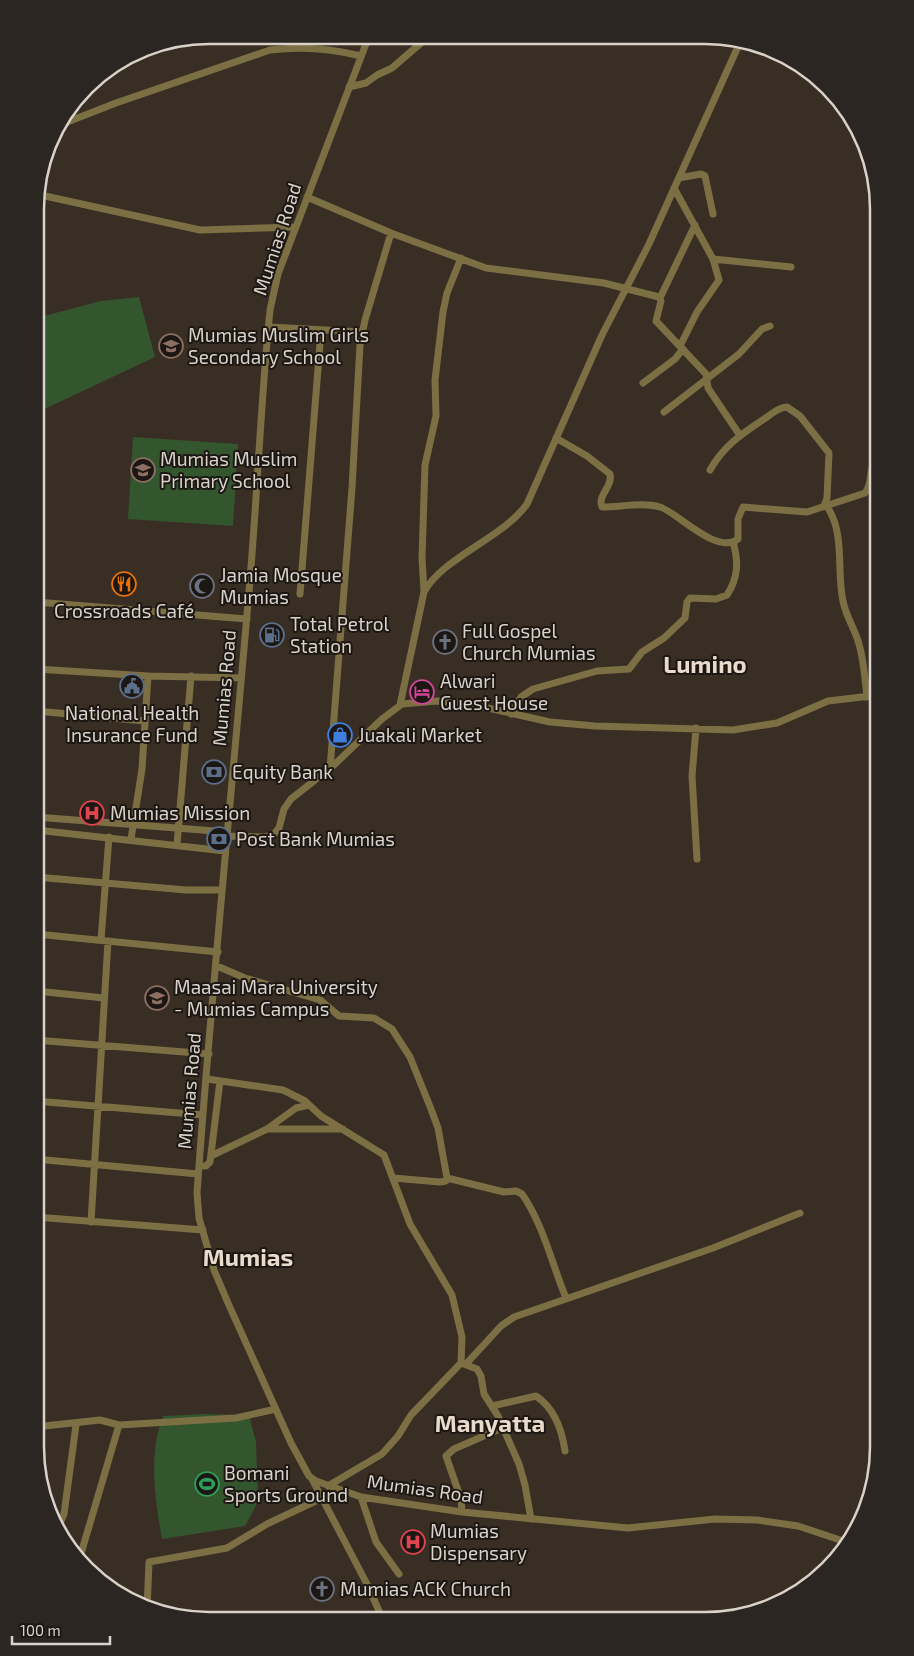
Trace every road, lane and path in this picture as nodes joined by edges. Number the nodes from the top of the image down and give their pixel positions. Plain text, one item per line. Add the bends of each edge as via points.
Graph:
1 (366, 44) edge
2 (420, 44) edge
3 (738, 47) edge
4 (361, 56) junction
5 (349, 87) junction
6 (69, 121) edge
7 (679, 178) junction
8 (674, 188) junction
9 (45, 196) edge
10 (307, 197) junction
11 (713, 214) dead end
12 (695, 225) junction
13 (296, 227) junction
14 (391, 233) junction
15 (461, 258) junction
16 (714, 259) junction
17 (791, 267) dead end
18 (625, 289) junction
19 (660, 298) junction
20 (770, 326) dead end
21 (269, 327) junction
22 (321, 331) junction
23 (362, 332) junction
24 (681, 348) junction
25 (706, 380) junction
26 (643, 383) dead end
27 (664, 412) dead end
28 (739, 434) junction
29 (556, 438) junction
30 (710, 470) dead end
31 (870, 485) edge
32 (825, 505) junction
33 (733, 542) junction
34 (424, 592) junction
35 (300, 594) dead end
36 (44, 603) edge
37 (247, 619) junction
38 (44, 670) edge
39 (148, 676) junction
40 (191, 676) junction
41 (241, 678) junction
42 (870, 682) edge
43 (870, 696) edge
44 (400, 705) junction
45 (44, 712) edge
46 (510, 714) junction
47 (145, 721) junction
48 (696, 728) junction
49 (330, 769) junction
50 (44, 817) edge
51 (134, 823) junction
52 (179, 829) junction
53 (44, 831) edge
54 (227, 834) junction
55 (109, 837) junction
56 (131, 839) junction
57 (177, 845) junction
58 (225, 850) junction
59 (697, 859) dead end
60 (44, 878) edge
61 (105, 883) junction
62 (222, 890) junction
63 (44, 935) edge
64 (105, 941) junction
65 (218, 952) junction
66 (217, 966) junction
67 (44, 991) edge
68 (104, 998) junction
69 (44, 1041) edge
70 (100, 1046) junction
71 (209, 1054) junction
72 (207, 1079) junction
73 (220, 1081) junction
74 (44, 1103) edge
75 (309, 1105) junction
76 (98, 1107) junction
77 (203, 1115) junction
78 (267, 1129) junction
79 (343, 1129) junction
80 (211, 1156) junction
81 (44, 1160) edge
82 (94, 1164) junction
83 (198, 1166) junction
84 (198, 1174) junction
85 (393, 1178) junction
86 (447, 1178) junction
87 (800, 1213) dead end
88 (44, 1219) edge
89 (91, 1222) junction
90 (203, 1230) junction
91 (566, 1298) junction
92 (463, 1363) junction
93 (492, 1406) junction
94 (276, 1409) junction
95 (76, 1424) junction
96 (119, 1425) junction
97 (44, 1426) edge
98 (502, 1428) junction
99 (564, 1451) dead end
100 (312, 1479) junction
101 (328, 1486) junction
102 (361, 1497) junction
103 (320, 1499) junction
104 (462, 1512) junction
105 (531, 1519) junction
106 (61, 1521) edge
107 (841, 1540) edge
108 (82, 1552) edge
109 (399, 1574) dead end
110 (147, 1600) edge
111 (379, 1612) edge

1 - 4 street, Mumias Road
2 - 5 street via 392,68 366,83
3 - 7 street
4 - 5 street, Mumias Road
4 - 6 street via 297,46 270,50
5 - 10 street, Mumias Road
7 - 8 street
7 - 11 street via 705,176
8 - 12 street
8 - 18 street
9 - 13 street via 200,230
10 - 13 street, Mumias Road
10 - 14 street
12 - 16 street
12 - 19 street
13 - 21 street, Mumias Road via 275,284
14 - 15 street
14 - 23 street
15 - 18 street via 503,272 604,283
15 - 34 street via 443,312 435,380 436,416 425,465
16 - 17 street
16 - 24 street via 719,282 697,312
18 - 19 street
18 - 29 street
19 - 24 street via 656,320
20 - 25 street via 762,329 739,354
21 - 22 street
21 - 37 street, Mumias Road
22 - 23 street
22 - 35 street
23 - 49 street
24 - 25 street via 706,374
24 - 26 street via 675,359
25 - 27 street
25 - 28 street
28 - 30 street
28 - 32 street via 784,407 796,413 830,454
29 - 33 street via 610,474 610,482 601,498 602,507 658,506 702,535
29 - 34 street via 522,511 435,577
31 - 32 street via 866,492
32 - 33 street via 800,512 743,507 738,518 738,539
32 - 42 street via 833,520 840,554 842,598
33 - 46 street via 736,578 727,595 716,599 690,598 685,618 664,638 642,652 629,669 597,671 533,689 521,697
34 - 44 street
36 - 37 street
37 - 41 street, Mumias Road
38 - 39 street
39 - 40 street
39 - 47 street
40 - 41 street
40 - 52 street
41 - 54 street, Mumias Road
43 - 48 street via 828,701 763,727 733,730
44 - 46 street via 448,702
44 - 49 street
45 - 47 street
46 - 48 street via 596,726
47 - 51 street
48 - 59 street via 692,776
49 - 54 street via 288,802 274,834 265,837
50 - 51 street
51 - 52 street
51 - 56 street
52 - 54 street
52 - 57 street
53 - 55 street
54 - 58 street, Mumias Road
55 - 56 street
55 - 61 street
56 - 57 street
57 - 58 street
58 - 62 street, Mumias Road
60 - 61 street
61 - 62 street
61 - 64 street
62 - 65 street, Mumias Road
63 - 64 street
64 - 65 street
64 - 68 street
65 - 66 street, Mumias Road
66 - 71 street, Mumias Road
66 - 86 street via 320,1000 339,1016 374,1018 392,1029 410,1057 431,1109 438,1128
67 - 68 street
68 - 70 street
69 - 70 street
70 - 71 street
70 - 76 street
71 - 72 street, Mumias Road
72 - 73 street
72 - 77 street, Mumias Road
73 - 75 street via 283,1090
73 - 80 street
74 - 76 street
75 - 78 street via 296,1108
75 - 79 street
76 - 77 street
76 - 82 street
77 - 83 street, Mumias Road
78 - 79 street
78 - 80 street
79 - 85 street via 380,1152 389,1163
80 - 83 street via 209,1164
81 - 82 street
82 - 84 street
82 - 89 street
83 - 84 street, Mumias Road
84 - 90 street, Mumias Road via 197,1203
85 - 86 street via 440,1182
85 - 92 street via 410,1224 452,1295 462,1337
86 - 91 street via 522,1194 548,1246
87 - 91 street via 706,1250
88 - 89 street
89 - 90 street
90 - 94 street, Mumias Road via 224,1294
91 - 92 street via 508,1321
92 - 93 street via 477,1369 484,1394
92 - 101 street via 414,1410 382,1454
93 - 98 street
93 - 99 street via 536,1396 556,1418
94 - 96 street via 236,1418
94 - 100 street, Mumias Road
95 - 96 street via 100,1420
95 - 97 street
95 - 106 street
96 - 108 street
98 - 104 street via 454,1449 446,1456 461,1499
98 - 105 street via 524,1480
100 - 101 street, Mumias Road
100 - 103 street
101 - 102 street, Mumias Road
102 - 104 street, Mumias Road
102 - 109 street via 376,1542
103 - 110 street via 267,1524 227,1548 149,1562
103 - 111 street
104 - 105 street, Mumias Road
105 - 107 street, Mumias Road via 628,1528 715,1519 757,1520 798,1526

